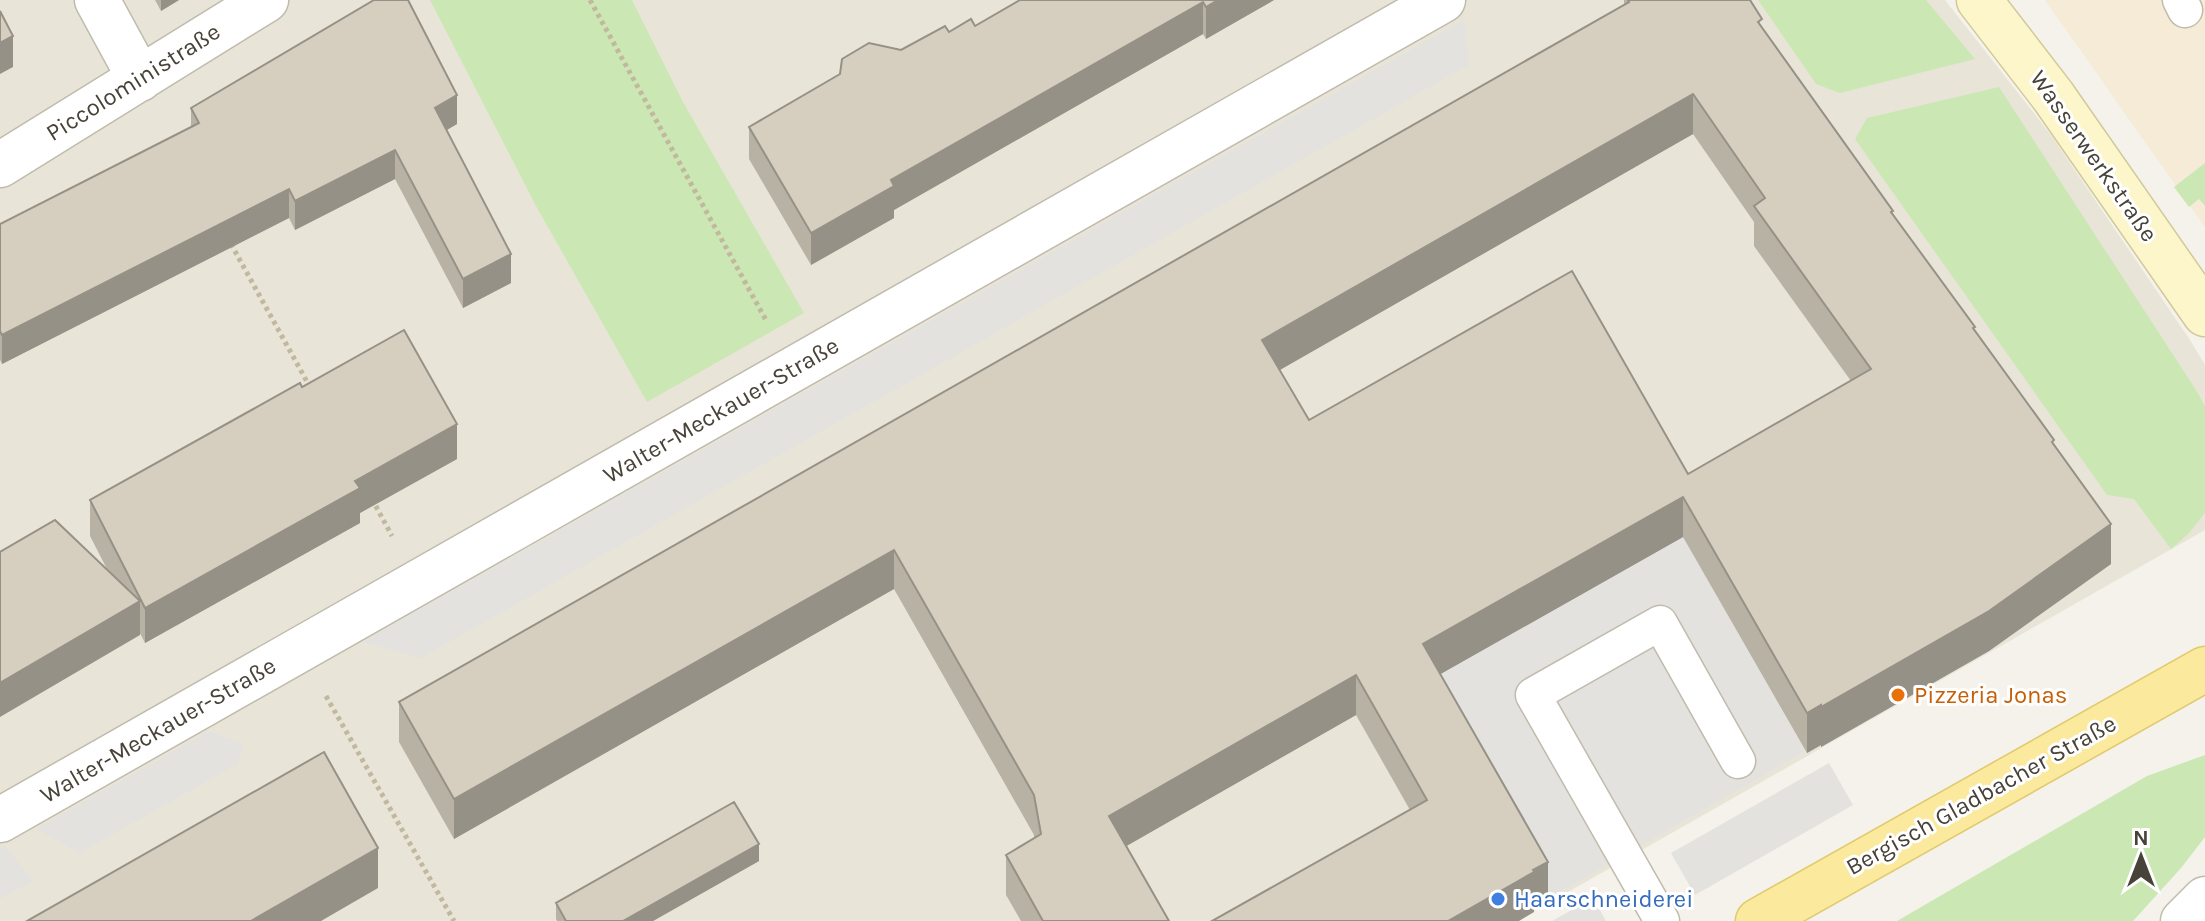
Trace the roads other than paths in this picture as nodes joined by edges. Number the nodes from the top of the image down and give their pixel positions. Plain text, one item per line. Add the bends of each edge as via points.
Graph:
1 (97, 0) edge
2 (266, 0) edge
3 (1443, 0) edge
4 (1979, 0) edge
5 (140, 79) junction
6 (0, 165) edge
7 (2205, 314) edge
8 (2205, 669) edge
9 (1738, 761) dead end
10 (0, 820) edge
11 (2205, 899) edge
12 (1662, 921) edge
13 (1758, 921) edge
14 (2183, 921) edge

1 - 5 street
2 - 5 street, Piccoloministraße
3 - 10 street, Walter-Meckauer-Straße
4 - 7 main road, Wasserwerkstraße
5 - 6 street, Piccoloministraße
8 - 13 main road, Bergisch Gladbacher Straße
9 - 12 lane via 1660,623 1533,695
11 - 14 street

